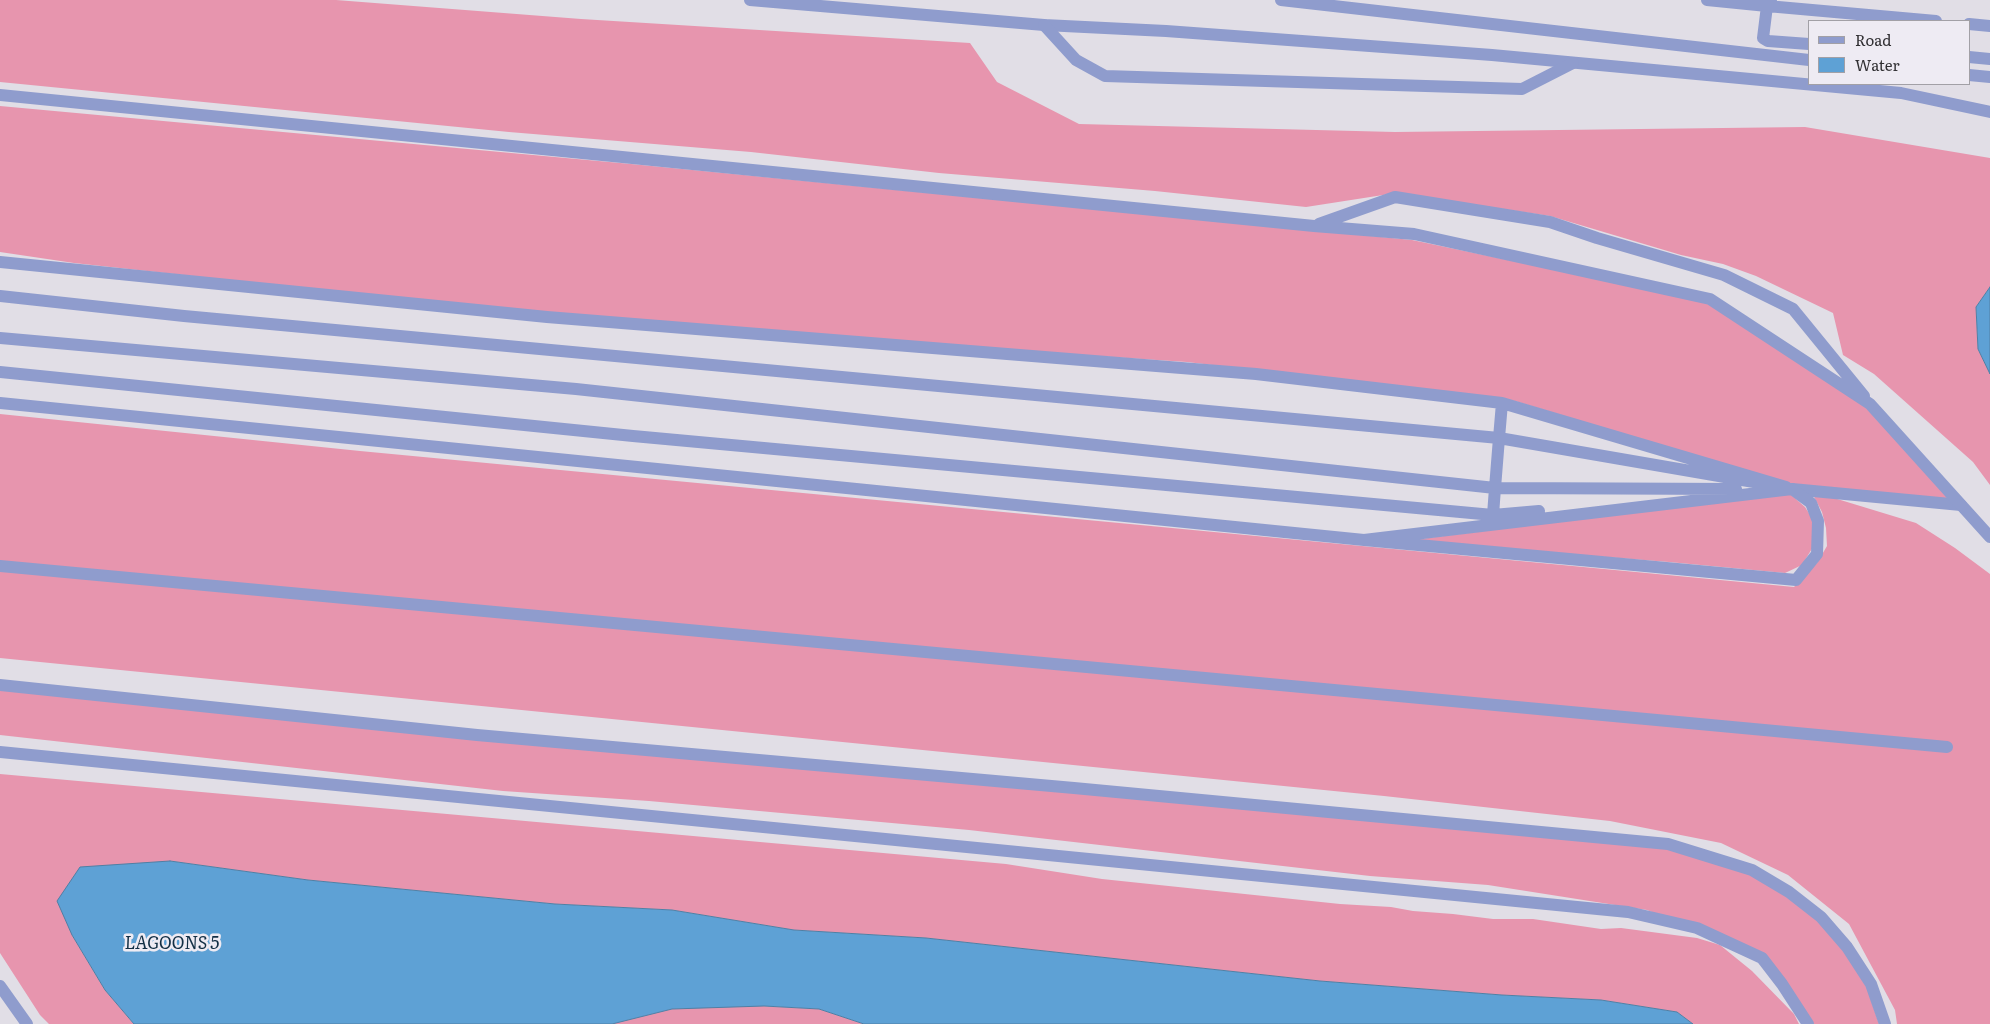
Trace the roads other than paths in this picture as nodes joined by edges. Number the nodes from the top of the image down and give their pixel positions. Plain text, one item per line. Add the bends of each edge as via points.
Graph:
1 (750, 0) edge
2 (1281, 0) edge
3 (1707, 0) edge
4 (1769, 3) edge
5 (1927, 20) edge
6 (1970, 24) edge
7 (1044, 25) junction
8 (1990, 26) edge
9 (1808, 44) edge
10 (1970, 57) edge
11 (1990, 59) edge
12 (1808, 60) edge
13 (1573, 63) junction
14 (1970, 75) edge
15 (1990, 77) edge
16 (1808, 84) edge
17 (1814, 85) edge
18 (0, 95) edge
19 (1990, 112) edge
20 (1314, 226) junction
21 (0, 262) edge
22 (0, 296) edge
23 (0, 338) edge
24 (0, 372) edge
25 (1502, 403) junction
26 (0, 404) edge
27 (1870, 404) junction
28 (1499, 438) junction
29 (1495, 488) junction
30 (1792, 489) junction
31 (1961, 505) junction
32 (1493, 515) junction
33 (1990, 537) edge
34 (1364, 540) junction
35 (0, 566) edge
36 (0, 685) edge
37 (1947, 747) dead end
38 (0, 752) edge
39 (0, 986) edge
40 (28, 1024) edge
41 (1808, 1024) edge
42 (1885, 1024) edge

1 - 7 street
2 - 12 street
3 - 4 street
4 - 5 street
4 - 9 street via 1763,38
6 - 8 street
7 - 13 street
7 - 13 street via 1076,60 1105,76 1522,89
10 - 11 street
13 - 16 street
14 - 15 street
17 - 19 street via 1901,93
18 - 20 street
20 - 27 street via 1414,234 1710,300
20 - 27 street via 1396,197 1550,222 1724,275 1793,309
21 - 25 street via 547,317 1256,374
22 - 28 street via 204,318
23 - 29 street via 576,389
24 - 32 street via 633,436
25 - 28 street
25 - 30 street
26 - 34 street
27 - 31 street
28 - 29 street
28 - 30 street
29 - 30 street
29 - 32 street
30 - 31 street
30 - 32 street
30 - 34 street
30 - 34 street via 1811,503 1818,521 1817,554 1796,580
31 - 33 street
35 - 37 street
36 - 42 street via 477,735 1668,844 1752,870 1789,892 1821,917 1847,947 1871,984
38 - 41 street via 1628,912 1697,928 1762,958
39 - 40 street

